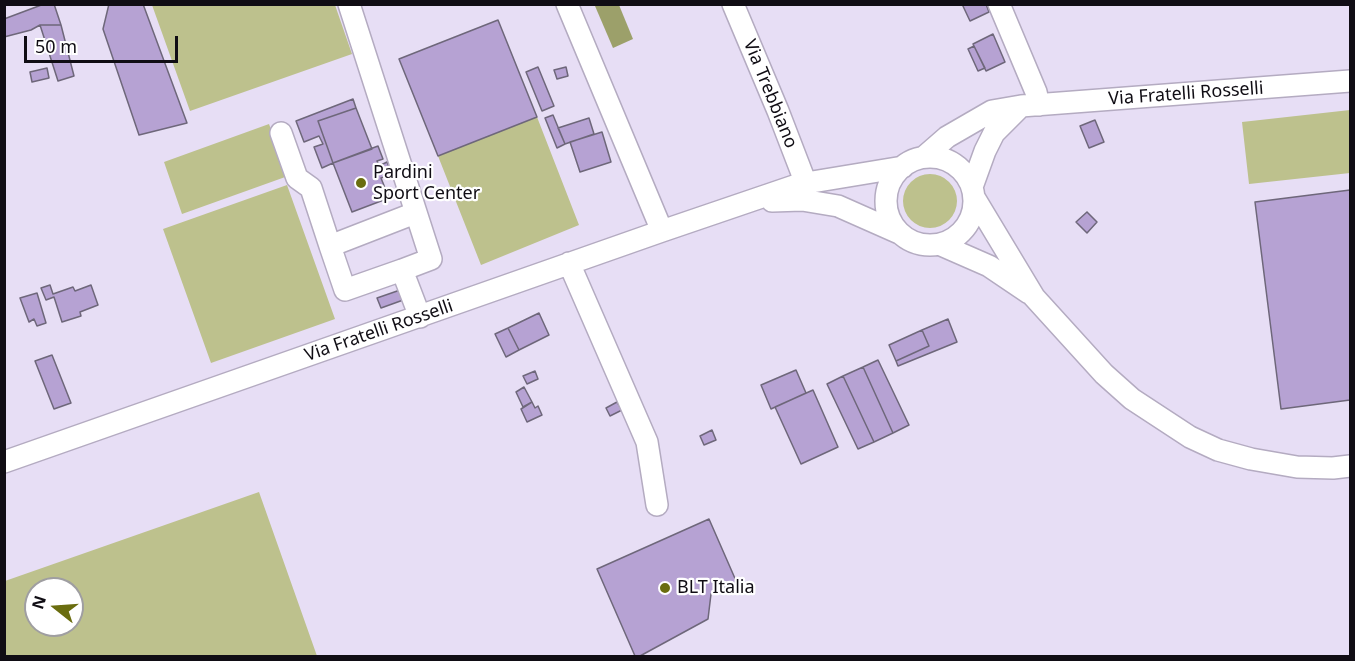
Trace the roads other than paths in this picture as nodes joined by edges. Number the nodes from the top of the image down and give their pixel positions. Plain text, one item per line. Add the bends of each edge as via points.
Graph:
1 (348, 4) edge
2 (567, 4) edge
3 (733, 4) edge
4 (999, 4) edge
5 (1350, 81) edge
6 (1030, 105) junction
7 (281, 133) dead end
8 (924, 158) junction
9 (903, 166) junction
10 (800, 184) junction
11 (973, 193) junction
12 (753, 201) junction
13 (415, 213) junction
14 (662, 231) junction
15 (899, 233) junction
16 (941, 244) junction
17 (330, 246) junction
18 (569, 263) junction
19 (402, 270) junction
20 (1034, 297) junction
21 (420, 317) junction
22 (4, 462) edge
23 (1350, 466) edge
24 (657, 505) dead end

1 - 13 street
2 - 14 street
3 - 10 street, Via Trebbiano via 778,111 802,176
4 - 6 street via 1036,92
5 - 6 street, Via Fratelli Rosselli
6 - 8 street, Via Fratelli Rosselli via 992,111 947,137
6 - 11 street via 994,133 984,151
7 - 17 street via 297,178 311,189
8 - 9 street
8 - 11 street via 948,160 958,167 967,176
9 - 10 street, Via Fratelli Rosselli
9 - 15 street via 887,192 886,207
10 - 12 street, Via Fratelli Rosselli
11 - 16 street via 973,214 966,228
11 - 20 street
12 - 14 street, Via Fratelli Rosselli
12 - 15 street, Via Fratelli Rosselli via 802,200 838,206
13 - 17 street
13 - 19 street via 431,259
14 - 18 street, Via Fratelli Rosselli
15 - 16 street via 926,246
16 - 20 street via 990,266
17 - 19 street via 345,290
18 - 21 street, Via Fratelli Rosselli
18 - 24 street via 647,442
19 - 21 street
20 - 23 street via 1104,374 1132,399 1190,437 1251,459 1297,467
21 - 22 street, Via Fratelli Rosselli

